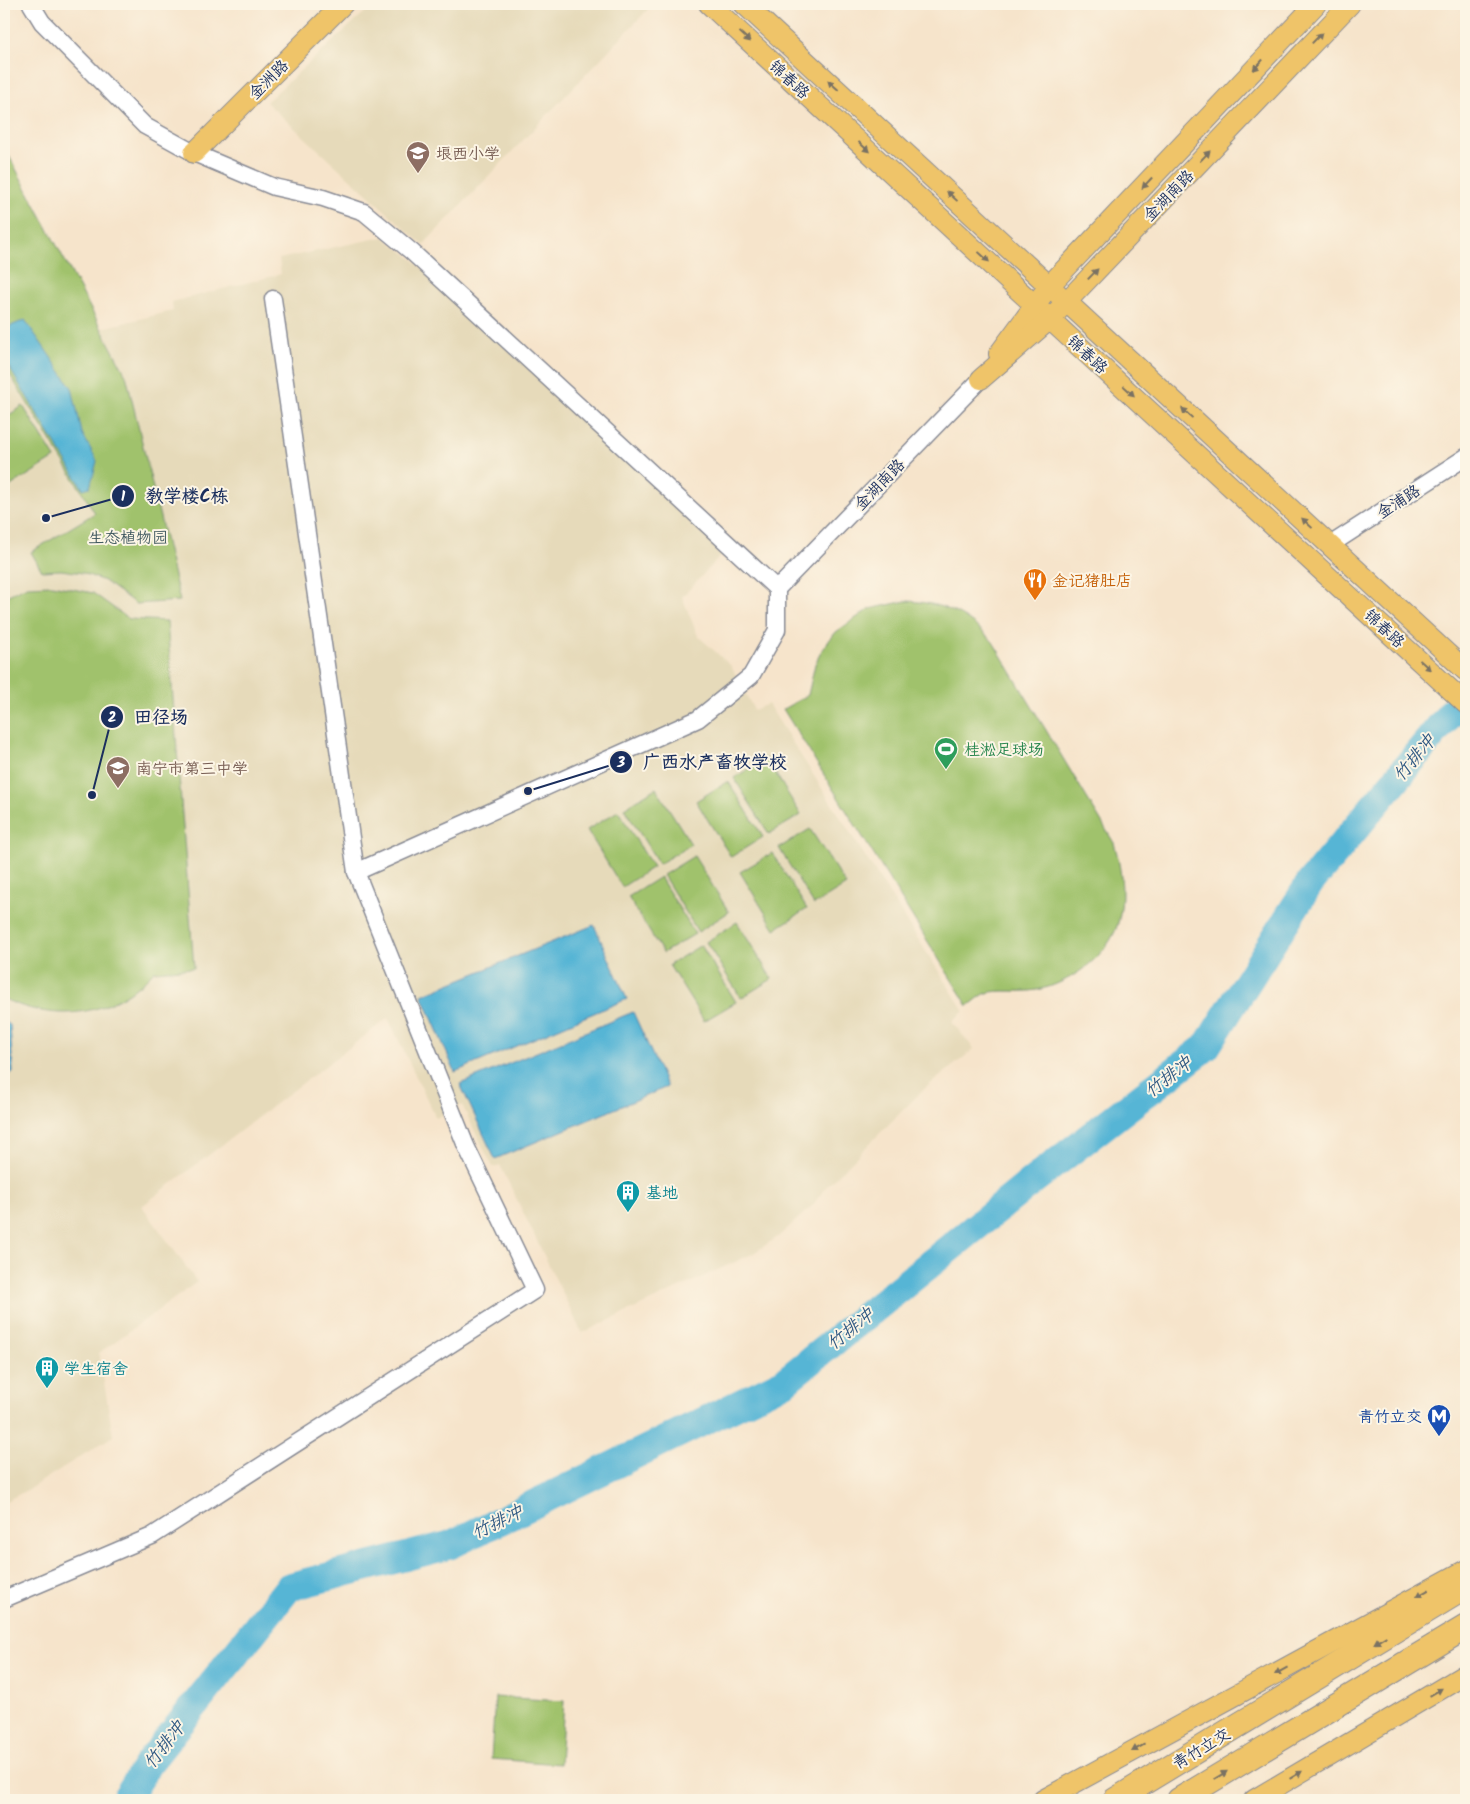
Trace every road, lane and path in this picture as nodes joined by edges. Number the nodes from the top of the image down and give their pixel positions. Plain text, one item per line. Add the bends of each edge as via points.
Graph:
1 (30, 4) edge
2 (343, 4) edge
3 (709, 4) edge
4 (744, 4) edge
5 (1316, 4) edge
6 (1350, 4) edge
7 (194, 153) junction
8 (1049, 286) junction
9 (273, 299) dead end
10 (1066, 301) junction
11 (1034, 304) junction
12 (1050, 319) junction
13 (981, 379) junction
14 (1466, 458) edge
15 (1330, 545) junction
16 (777, 589) junction
17 (1466, 670) edge
18 (1466, 704) edge
19 (356, 872) junction
20 (1466, 1570) edge
21 (1466, 1587) edge
22 (4, 1599) edge
23 (1466, 1627) edge
24 (1466, 1674) edge
25 (1043, 1800) edge
26 (1115, 1800) edge
27 (1179, 1800) edge
28 (1254, 1800) edge

1 - 7 street via 42,22 145,126
2 - 7 main road, 金洲路
3 -> 11 main road, 锦春路
8 -> 4 main road, 锦春路
5 -> 8 main road, 金湖南路
10 -> 6 main road, 金湖南路
7 - 16 street via 274,187 323,198 364,212 420,259
8 - 10 main road, 锦春路
8 - 11 main road, 金湖南路
9 - 19 street
10 - 12 main road, 金湖南路
15 -> 10 main road, 锦春路
11 - 12 main road, 锦春路
11 - 13 main road, 金湖南路
12 - 13 main road, 金湖南路
12 -> 18 main road, 锦春路
13 - 16 street, 金湖南路
14 - 15 street, 金浦路
15 - 17 main road, 锦春路
16 - 19 street via 777,630 751,676 698,718
19 - 22 street via 466,1146 535,1290 152,1536
20 -> 25 main road
21 -> 26 highway, 青竹立交
27 -> 23 highway, 青竹立交
28 -> 24 main road

